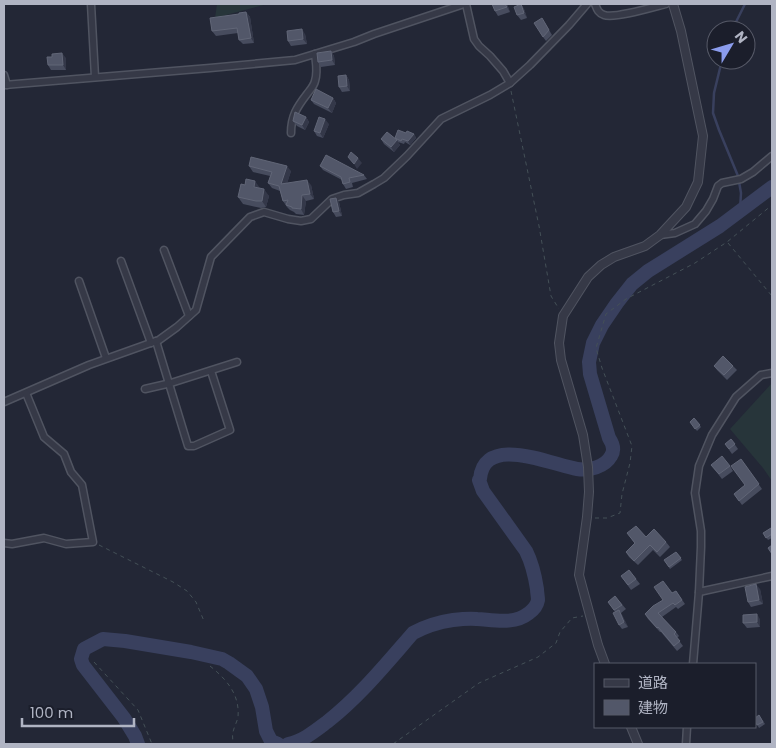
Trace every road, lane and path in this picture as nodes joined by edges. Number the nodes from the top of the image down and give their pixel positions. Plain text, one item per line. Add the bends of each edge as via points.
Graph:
1 (91, 4) edge
2 (465, 4) edge
3 (587, 4) edge
4 (595, 4) edge
5 (666, 4) edge
6 (673, 4) edge
7 (315, 54) junction
8 (4, 76) edge
9 (95, 77) junction
10 (510, 83) junction
11 (5, 85) edge
12 (291, 133) dead end
13 (772, 156) edge
14 (772, 205) edge
15 (660, 235) junction
16 (727, 242) junction
17 (164, 250) dead end
18 (121, 261) dead end
19 (79, 281) dead end
20 (772, 296) edge
21 (189, 316) junction
22 (564, 316) junction
23 (154, 342) junction
24 (106, 358) junction
25 (237, 362) dead end
26 (211, 371) junction
27 (772, 373) edge
28 (169, 384) junction
29 (146, 389) dead end
30 (26, 393) junction
31 (4, 402) edge
32 (587, 517) junction
33 (92, 542) junction
34 (4, 543) edge
35 (772, 576) edge
36 (699, 592) junction
37 (590, 615) junction
38 (204, 620) dead end
39 (94, 662) dead end
40 (606, 663) edge
41 (693, 663) edge
42 (210, 666) dead end
43 (630, 728) edge
44 (687, 728) edge
45 (152, 744) edge
46 (233, 744) edge
47 (393, 744) edge
48 (638, 744) edge
49 (686, 744) edge

1 - 9 street
2 - 7 street
2 - 10 street via 474,39
3 - 10 street
4 - 5 street via 598,11 608,17
6 - 15 street via 682,30 703,136 698,182 686,207
7 - 9 street via 295,60
7 - 12 street via 315,84 294,112
8 - 11 street
9 - 11 street
10 - 21 street via 441,119 384,178 358,192 332,199 311,219 288,220 264,212 250,217 211,257 196,310
10 - 22 path via 551,296
13 - 15 street via 741,179 718,186 706,211 695,224 675,233
14 - 16 path
15 - 22 street via 645,246 600,265 588,277
16 - 20 path
16 - 32 path via 695,263 626,299 606,314 596,348 632,446 620,513 607,518
17 - 21 street
18 - 23 street
19 - 24 street
21 - 23 street
22 - 32 street via 559,344 583,435 588,467
23 - 24 street
23 - 28 street
24 - 30 street
25 - 26 street
26 - 28 street
26 - 28 street via 230,430 194,446 188,446
27 - 36 street via 761,376 736,397 712,435 699,466 695,492 701,531
28 - 29 street
30 - 31 street
30 - 33 street via 44,437 64,454 71,472 82,485
32 - 37 street via 580,575
33 - 34 street via 66,544 44,538
33 - 38 path via 187,591
35 - 36 street
36 - 41 street
37 - 40 street
37 - 47 path via 572,618 560,632 556,643 538,657 479,683
39 - 45 path via 138,710
42 - 46 path via 221,674 236,698 238,717 232,733
43 - 48 street
44 - 49 street

